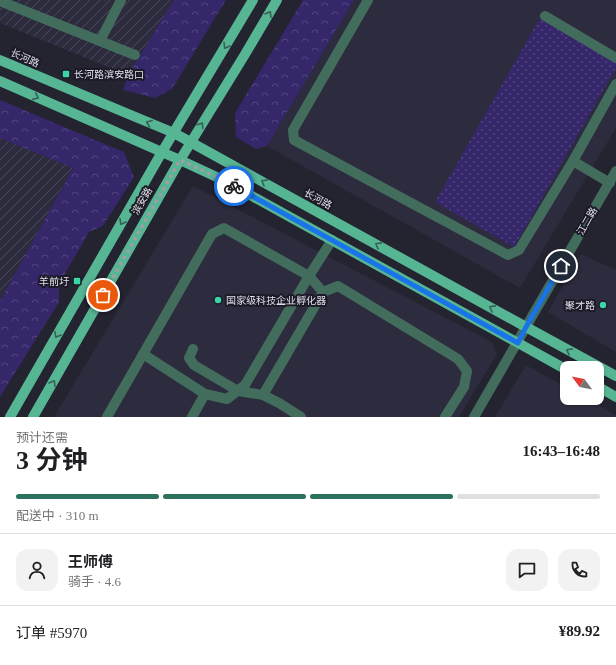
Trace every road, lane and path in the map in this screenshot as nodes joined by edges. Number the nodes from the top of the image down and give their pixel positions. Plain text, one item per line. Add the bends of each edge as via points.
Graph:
1 (121, 0) edge
2 (253, 0) edge
3 (278, 0) edge
4 (368, 0) edge
5 (0, 1) edge
6 (545, 16) dead end
7 (100, 41) junction
8 (135, 55) dead end
9 (616, 58) edge
10 (0, 60) edge
11 (0, 81) edge
12 (616, 84) edge
13 (174, 133) junction
14 (190, 142) junction
15 (162, 152) junction
16 (180, 160) junction
17 (573, 161) junction
18 (616, 172) edge
19 (610, 183) junction
20 (332, 240) junction
21 (309, 276) junction
22 (323, 292) junction
23 (526, 327) junction
24 (518, 343) junction
25 (193, 349) dead end
26 (143, 354) junction
27 (560, 366) edge
28 (616, 376) edge
29 (604, 390) edge
30 (238, 391) junction
31 (205, 394) junction
32 (262, 395) junction
33 (616, 397) edge
34 (10, 417) edge
35 (33, 417) edge
36 (107, 417) edge
37 (192, 417) edge
38 (301, 417) edge
39 (445, 417) edge
40 (474, 417) edge

1 - 7 street
2 -> 13 main road, 滨安路
14 -> 3 main road, 滨安路
4 - 17 street via 293,130 294,140 508,256 519,250
5 - 7 street
6 - 9 street
7 - 8 street
13 -> 10 main road, 长河路
11 -> 15 main road
12 - 17 street
13 - 14 main road, 长河路
13 - 15 main road, 滨安路
14 - 16 main road, 滨安路
23 -> 14 main road, 长河路
15 - 16 main road
15 -> 34 main road, 滨安路
16 - 20 main road via 223,180
35 -> 16 main road, 滨安路
17 - 19 street
18 - 19 street, 江二路
19 - 23 street, 江二路
20 - 21 street
20 - 24 main road
21 - 22 street
21 - 26 street via 224,228 212,234
21 - 30 street via 245,385
22 - 32 street
22 - 39 street via 338,286 458,359 467,371 464,387
23 - 24 street, 江二路
28 -> 23 main road, 长河路
24 - 27 main road
24 - 40 street, 江二路
25 - 30 street via 189,358 194,365
26 - 31 street
26 - 36 street
29 - 33 main road
30 - 31 street via 227,399
30 - 32 street
31 - 37 street
32 - 38 street

